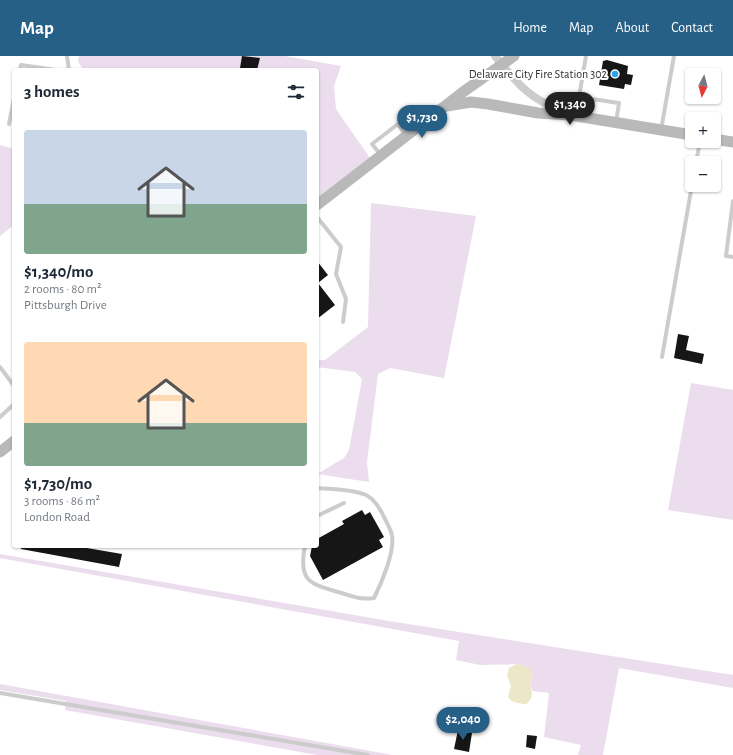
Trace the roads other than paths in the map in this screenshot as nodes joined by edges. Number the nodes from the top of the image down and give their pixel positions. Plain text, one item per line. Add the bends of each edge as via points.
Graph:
1 (67, 56) edge
2 (514, 56) edge
3 (586, 56) edge
4 (674, 56) edge
5 (499, 60) edge
6 (20, 68) edge
7 (42, 68) edge
8 (69, 68) edge
9 (579, 97) junction
10 (447, 106) junction
11 (12, 110) edge
12 (573, 115) junction
13 (616, 123) junction
14 (9, 124) dead end
15 (661, 130) junction
16 (685, 134) edge
17 (407, 136) junction
18 (721, 140) edge
19 (733, 142) edge
20 (382, 156) junction
21 (691, 192) edge
22 (733, 201) edge
23 (319, 203) edge
24 (319, 220) edge
25 (733, 257) edge
26 (343, 322) dead end
27 (662, 357) dead end
28 (0, 367) edge
29 (12, 383) edge
30 (12, 406) edge
31 (0, 417) edge
32 (12, 443) edge
33 (0, 452) edge
34 (319, 488) edge
35 (344, 503) dead end
36 (319, 515) edge
37 (305, 548) edge
38 (0, 693) edge
39 (368, 755) edge

1 - 8 lane
2 - 5 street
3 - 9 lane
4 - 15 lane
5 - 10 street
5 - 12 street via 520,86 534,98
6 - 7 lane via 21,65
9 - 12 lane
9 - 13 lane via 619,103
10 - 12 street via 471,102
10 - 17 street
11 - 14 lane
12 - 13 street
13 - 15 street
15 - 16 street
17 - 20 street
17 - 20 lane via 398,124 372,144
18 - 19 street
20 - 23 street
21 - 27 lane
22 - 25 lane via 726,256
24 - 26 lane via 341,246 336,274 346,300
28 - 29 lane
30 - 31 lane
32 - 33 street
34 - 37 lane via 365,495 374,501 382,514 392,537 383,580 374,598 360,599 321,588 310,581 304,572 302,559
35 - 36 lane
38 - 39 lane

